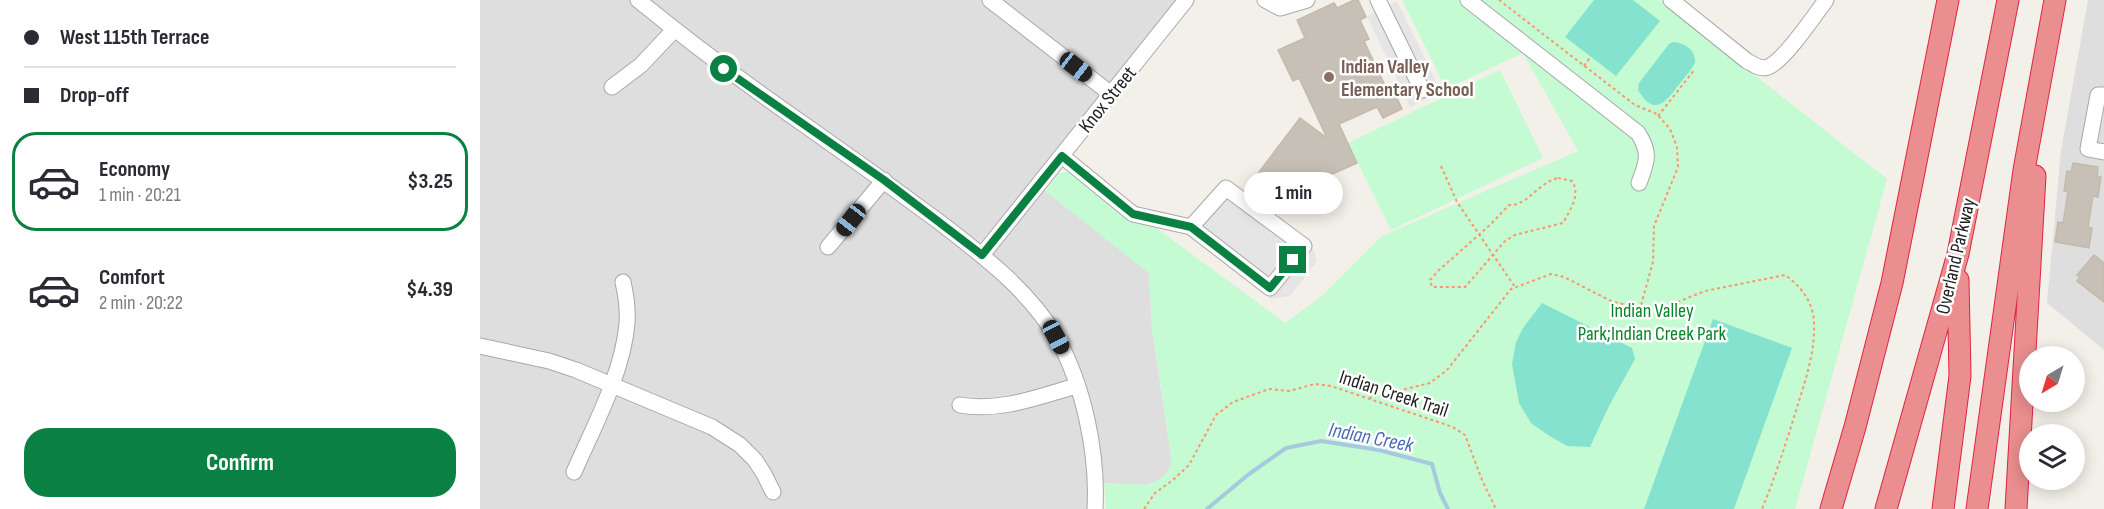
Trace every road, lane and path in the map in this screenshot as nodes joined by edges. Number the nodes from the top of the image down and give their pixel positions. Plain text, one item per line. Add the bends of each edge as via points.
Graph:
1 (638, 0) edge
2 (990, 0) edge
3 (1186, 0) edge
4 (1265, 0) edge
5 (1307, 0) edge
6 (1378, 0) edge
7 (1468, 0) edge
8 (1671, 0) edge
9 (1826, 0) edge
10 (1948, 0) edge
11 (2008, 0) edge
12 (2055, 0) edge
13 (674, 30) junction
14 (1591, 56) dead end
15 (1584, 66) dead end
16 (1695, 69) dead end
17 (2041, 79) junction
18 (612, 87) dead end
19 (1422, 90) dead end
20 (1111, 94) junction
21 (2104, 95) edge
22 (1658, 116) dead end
23 (2104, 152) edge
24 (1062, 156) junction
25 (1441, 166) dead end
26 (884, 180) junction
27 (1639, 183) dead end
28 (1191, 227) junction
29 (1479, 235) junction
30 (828, 247) dead end
31 (1492, 254) junction
32 (982, 255) junction
33 (1958, 255) junction
34 (623, 282) dead end
35 (1515, 287) junction
36 (480, 346) edge
37 (611, 384) junction
38 (1076, 386) junction
39 (1369, 398) junction
40 (960, 405) dead end
41 (574, 472) dead end
42 (773, 492) dead end
43 (1095, 509) edge
44 (1144, 509) edge
45 (1496, 509) edge
46 (1762, 509) edge
47 (1831, 509) edge
48 (1887, 509) edge
49 (1943, 509) edge
50 (1977, 509) edge
51 (2016, 509) edge

1 - 13 street
2 - 20 street
3 - 20 street, Knox Street
4 - 5 street via 1281,8
6 - 19 street
7 - 27 street via 1638,133 1646,144 1648,162
8 - 9 street via 1761,68 1781,58
10 - 47 highway via 1892,283
11 - 33 highway, Overland Parkway
12 - 17 highway
13 - 18 street
13 - 26 street
14 - 15 path
16 - 22 path
17 - 50 highway via 2024,170
17 - 51 highway
20 - 24 street, Knox Street
21 - 23 street via 2098,95 2088,149
24 - 28 street via 1133,214
24 - 32 street, Knox Street
25 - 29 path
26 - 30 street
26 - 32 street
28 - 28 street via 1270,288 1304,246 1226,188
29 - 31 path
29 - 31 path via 1437,271 1430,280 1432,287 1465,287
29 - 31 path via 1509,205 1524,201 1548,180 1558,178 1575,185 1575,203 1563,223 1515,235
31 - 35 path
32 - 38 street via 1039,312 1066,356
33 - 48 highway, Overland Parkway
33 - 49 highway via 1960,376
34 - 37 street via 627,323
35 - 39 path via 1447,370 1430,383
35 - 46 path via 1551,274 1611,300 1653,312 1705,291 1764,278 1785,275 1798,284 1809,301 1815,323 1810,364
36 - 37 street via 549,361
37 - 41 street
37 - 42 street via 727,435 755,460
38 - 40 street via 1006,406
38 - 43 street via 1094,459
39 - 44 path, Indian Creek Trail via 1315,384 1289,391 1269,389 1233,402 1216,415 1189,465 1155,493
39 - 45 path, Indian Creek Trail via 1454,427 1465,435

